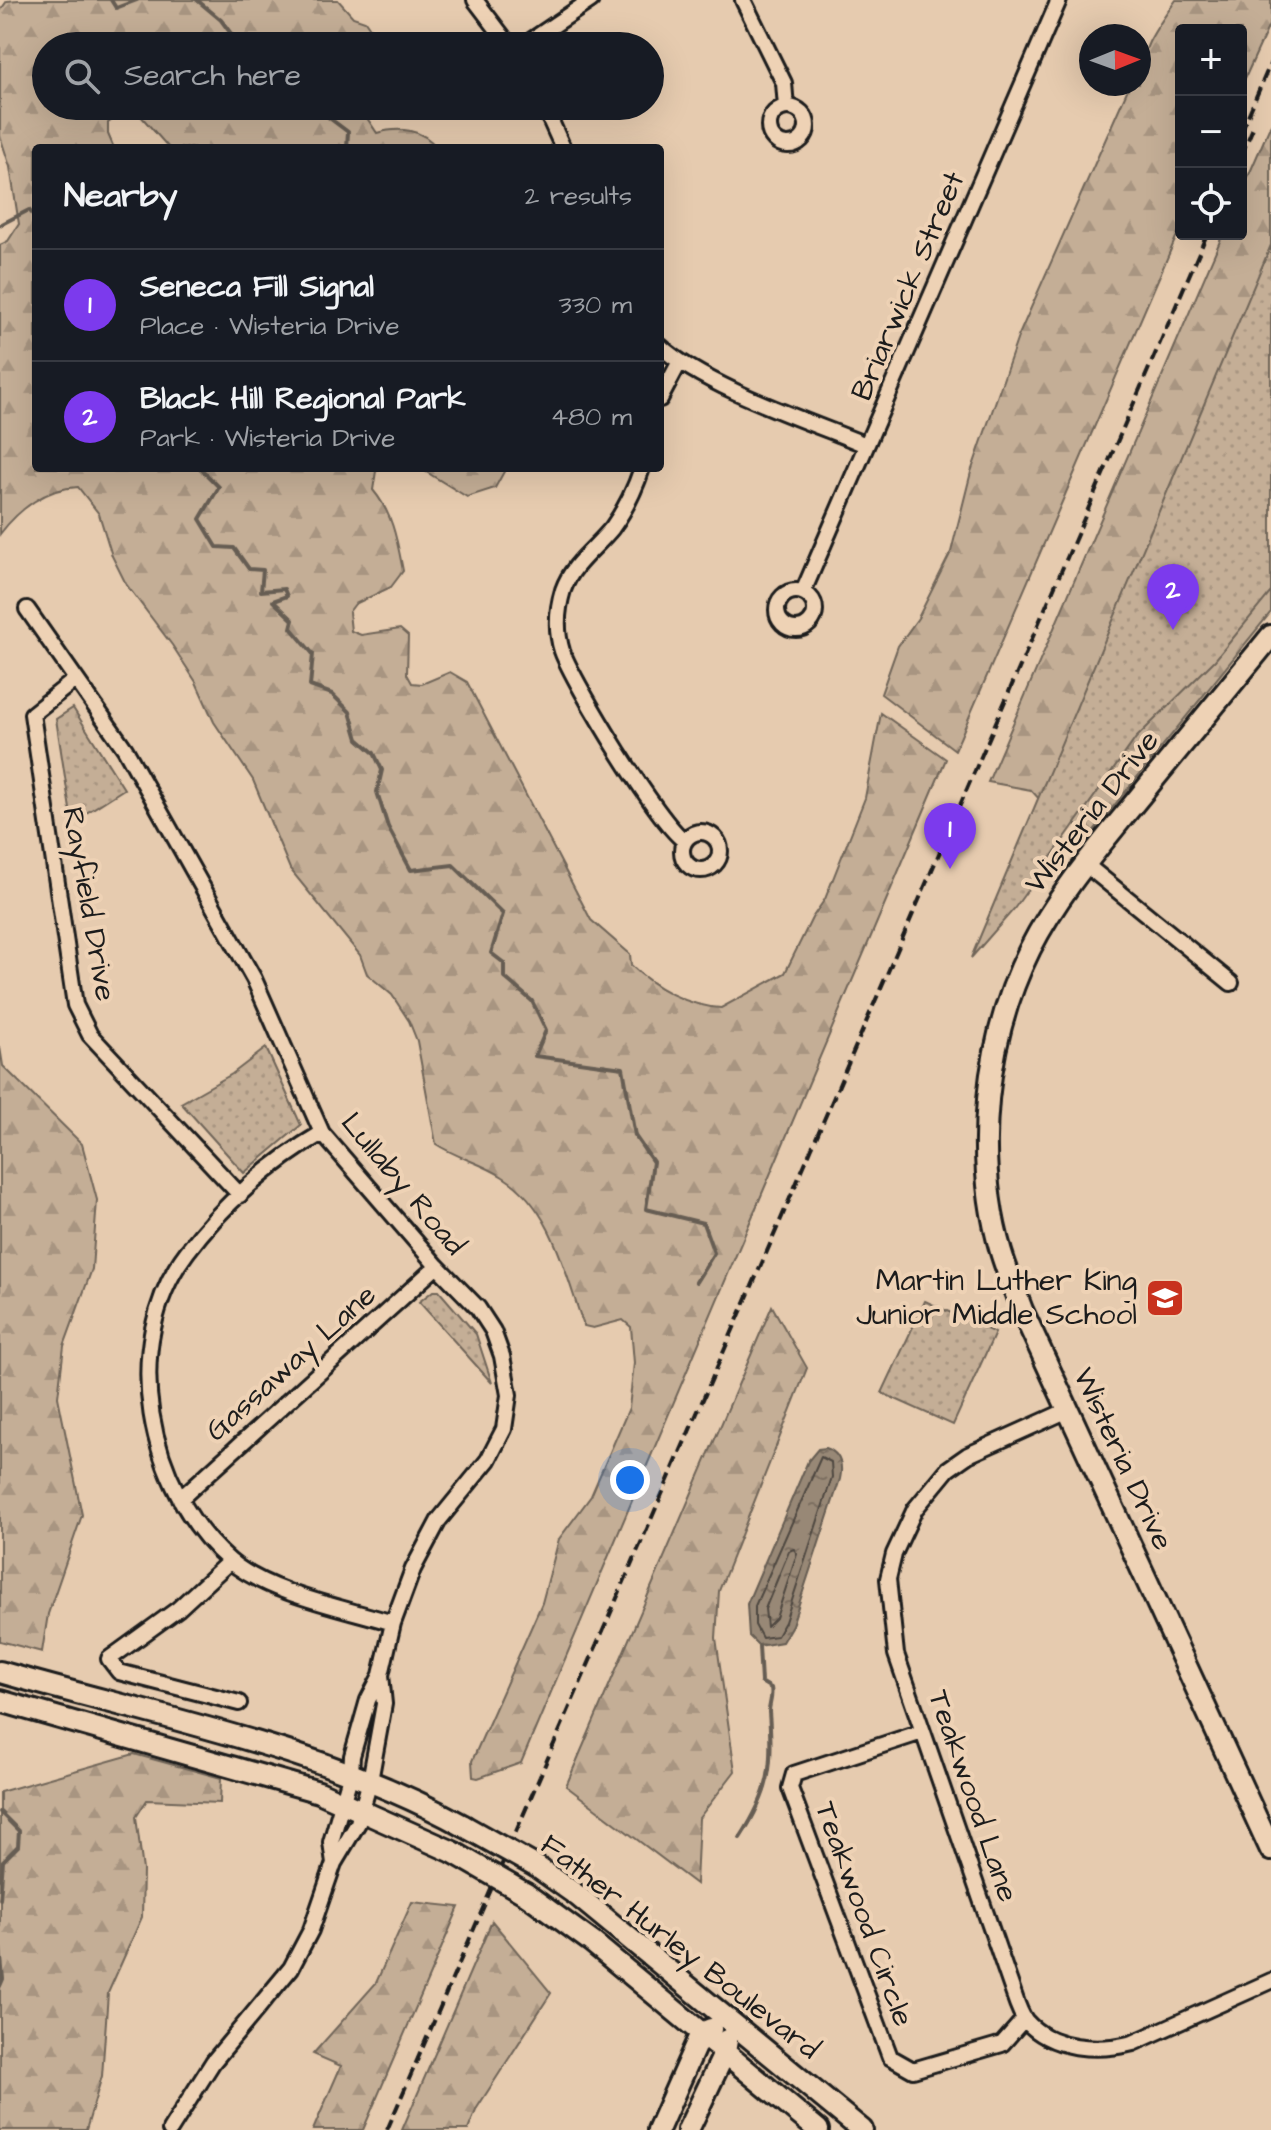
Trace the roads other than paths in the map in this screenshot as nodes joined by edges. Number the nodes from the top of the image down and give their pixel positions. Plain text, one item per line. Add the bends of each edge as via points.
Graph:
1 (475, 0) edge
2 (591, 0) edge
3 (743, 0) edge
4 (1055, 1) edge
5 (499, 32) edge
6 (544, 32) edge
7 (786, 107) dead end
8 (550, 120) edge
9 (561, 144) edge
10 (664, 350) edge
11 (679, 363) junction
12 (664, 391) edge
13 (866, 445) junction
14 (640, 472) edge
15 (803, 592) dead end
16 (27, 609) dead end
17 (1271, 636) edge
18 (76, 679) junction
19 (685, 841) dead end
20 (1085, 864) junction
21 (1231, 983) dead end
22 (322, 1133) junction
23 (240, 1195) junction
24 (437, 1266) junction
25 (1068, 1410) junction
26 (180, 1499) junction
27 (230, 1561) junction
28 (393, 1623) junction
29 (0, 1672) edge
30 (381, 1675) junction
31 (0, 1701) edge
32 (239, 1703) dead end
33 (922, 1732) junction
34 (361, 1777) junction
35 (354, 1804) junction
36 (1271, 1850) edge
37 (1271, 1981) edge
38 (1024, 2019) junction
39 (729, 2021) junction
40 (701, 2033) junction
41 (725, 2052) junction
42 (170, 2130) edge
43 (658, 2130) edge
44 (688, 2130) edge
45 (818, 2130) edge
46 (862, 2130) edge

1 - 5 street
2 - 6 street
3 - 7 street via 784,83
4 - 13 street, Briarwick Street
8 - 9 street
10 - 11 street
11 - 12 street
11 - 13 street
13 - 15 street, Briarwick Street
14 - 19 street via 612,528 568,577 558,628 569,667 650,803
16 - 18 street, Lullaby Road
17 - 20 main road, Wisteria Drive
18 - 22 street, Lullaby Road via 125,749 254,979
18 - 23 street, Rayfield Drive via 32,714 75,1005 90,1035
20 - 21 street
20 - 25 main road, Wisteria Drive via 1046,918 1004,1016 992,1075 987,1145 1001,1252
22 - 23 street
22 - 24 street, Lullaby Road
23 - 26 street via 185,1253 155,1325 148,1362 150,1411 160,1456
24 - 26 street, Gassaway Lane
24 - 28 street, Lullaby Road via 493,1331 509,1395 504,1429 488,1460 439,1520
25 - 33 street, Teakwood Lane via 948,1469 910,1520 894,1554 888,1604 896,1654
25 - 36 main road, Wisteria Drive
26 - 27 street
27 - 28 street via 272,1585
27 - 32 street via 178,1609 109,1659 119,1672
28 - 30 street, Lullaby Road
29 - 34 main road, Father Hurley Boulevard
30 - 34 street, Lullaby Road via 384,1704
30 - 34 street, Lullaby Road via 352,1756
31 - 35 main road, Father Hurley Boulevard
33 - 38 street, Teakwood Lane
33 - 38 street, Teakwood Circle via 794,1774 790,1788 890,2057 913,2070 957,2058 1002,2044
34 - 35 street
34 - 39 main road, Father Hurley Boulevard, bridge via 537,1867
35 - 40 main road, Father Hurley Boulevard, bridge via 526,1894
35 - 42 street via 331,1842 334,1863 311,1930 291,1968 213,2062
37 - 38 street via 1111,2049 1076,2047
39 - 40 main road
39 - 41 main road
39 - 46 main road, Father Hurley Boulevard
40 - 41 main road, Father Hurley Boulevard
40 - 43 main road
41 - 44 main road
41 - 45 main road, Father Hurley Boulevard

